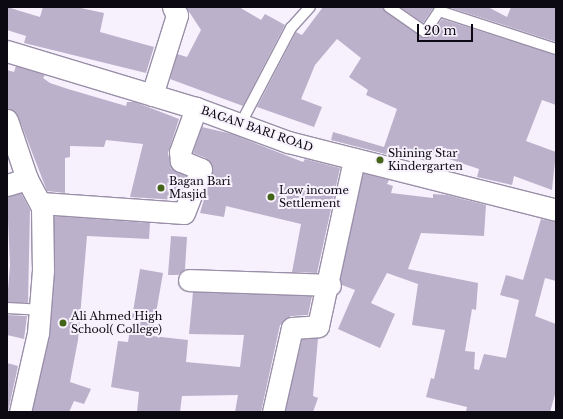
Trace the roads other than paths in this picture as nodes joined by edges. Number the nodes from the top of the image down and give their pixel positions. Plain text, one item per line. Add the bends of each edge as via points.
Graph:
1 (173, 7) edge
2 (310, 7) edge
3 (389, 7) edge
4 (556, 49) edge
5 (7, 51) edge
6 (152, 95) junction
7 (196, 108) junction
8 (7, 120) edge
9 (240, 124) junction
10 (354, 159) junction
11 (27, 179) junction
12 (7, 185) edge
13 (41, 203) junction
14 (556, 210) edge
15 (189, 280) dead end
16 (330, 285) junction
17 (7, 308) edge
18 (40, 310) junction
19 (20, 412) edge
20 (273, 412) edge

1 - 6 street via 177,15
2 - 9 lane via 291,28
3 - 4 lane via 425,32 439,11
5 - 6 street, BAGAN BARI ROAD
6 - 7 street, BAGAN BARI ROAD
7 - 9 street, BAGAN BARI ROAD
7 - 13 street via 180,152 181,160 201,169 184,213
8 - 11 street
9 - 10 street, BAGAN BARI ROAD via 288,142
10 - 14 street, BAGAN BARI ROAD
10 - 16 street
11 - 12 street
11 - 13 street
13 - 18 street
15 - 16 street
16 - 20 street via 318,326 292,328
17 - 18 lane
18 - 19 street

